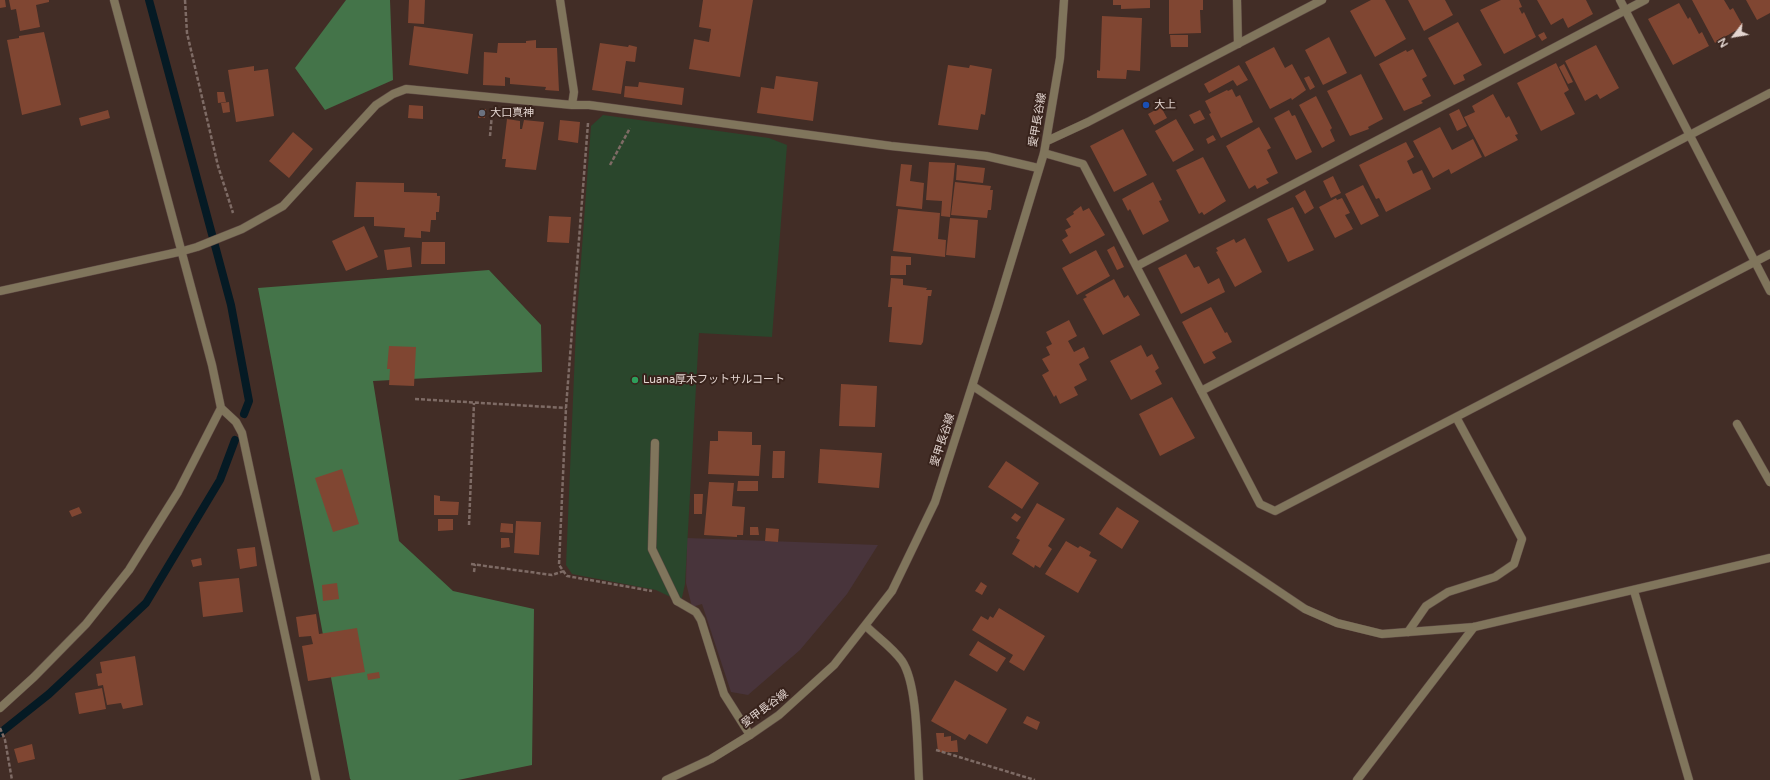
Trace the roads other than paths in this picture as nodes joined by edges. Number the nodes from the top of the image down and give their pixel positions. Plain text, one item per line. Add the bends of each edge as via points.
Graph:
1 (114, 0) edge
2 (560, 0) edge
3 (1064, 0) edge
4 (1237, 0) edge
5 (1322, 0) edge
6 (1620, 0) edge
7 (1645, 0) edge
8 (1625, 10) junction
9 (1238, 44) junction
10 (1770, 93) edge
11 (572, 105) junction
12 (1690, 136) junction
13 (1047, 141) junction
14 (1044, 153) junction
15 (1038, 168) junction
16 (183, 251) junction
17 (1770, 254) edge
18 (1755, 261) junction
19 (1137, 266) junction
20 (0, 290) edge
21 (1770, 291) edge
22 (973, 386) junction
23 (1201, 391) junction
24 (221, 408) junction
25 (1456, 417) junction
26 (1737, 424) dead end
27 (655, 443) dead end
28 (1770, 482) edge
29 (1770, 558) edge
30 (1634, 591) junction
31 (866, 626) junction
32 (1474, 627) junction
33 (1408, 632) junction
34 (0, 708) edge
35 (750, 735) junction
36 (316, 780) edge
37 (666, 780) edge
38 (919, 780) edge
39 (1357, 780) edge
40 (1689, 780) edge

1 - 16 street
2 - 11 street via 574,92
3 - 13 street, 愛甲長谷線 via 1060,58
4 - 9 street
5 - 9 street
6 - 8 street
7 - 8 street
8 - 12 street
8 - 19 street
9 - 13 street
10 - 12 street
11 - 15 street via 589,105 891,146 986,156
11 - 16 street via 406,89 376,105 283,206 242,229
12 - 18 street
12 - 23 street
13 - 14 street, 愛甲長谷線
14 - 15 street, 愛甲長谷線
14 - 19 street via 1083,164
15 - 22 street, 愛甲長谷線
16 - 20 street
16 - 24 street
17 - 18 street
18 - 21 street
18 - 25 street
19 - 23 street
22 - 31 street, 愛甲長谷線 via 935,502 892,591
22 - 33 street via 1305,609 1337,623 1382,634
23 - 25 street via 1260,504 1275,511
24 - 34 street via 178,492 129,570 86,624
24 - 36 street via 236,422 242,432
25 - 33 street via 1522,539 1514,564 1495,577 1448,592 1426,606
26 - 28 street
27 - 35 street via 652,549 677,601 696,612 701,620 724,694
29 - 30 street
30 - 32 street
30 - 40 street
31 - 35 street, 愛甲長谷線 via 829,670 779,714
31 - 38 street via 902,661 908,676 913,698
32 - 33 street
32 - 39 street
35 - 37 street, 愛甲長谷線 via 711,759

